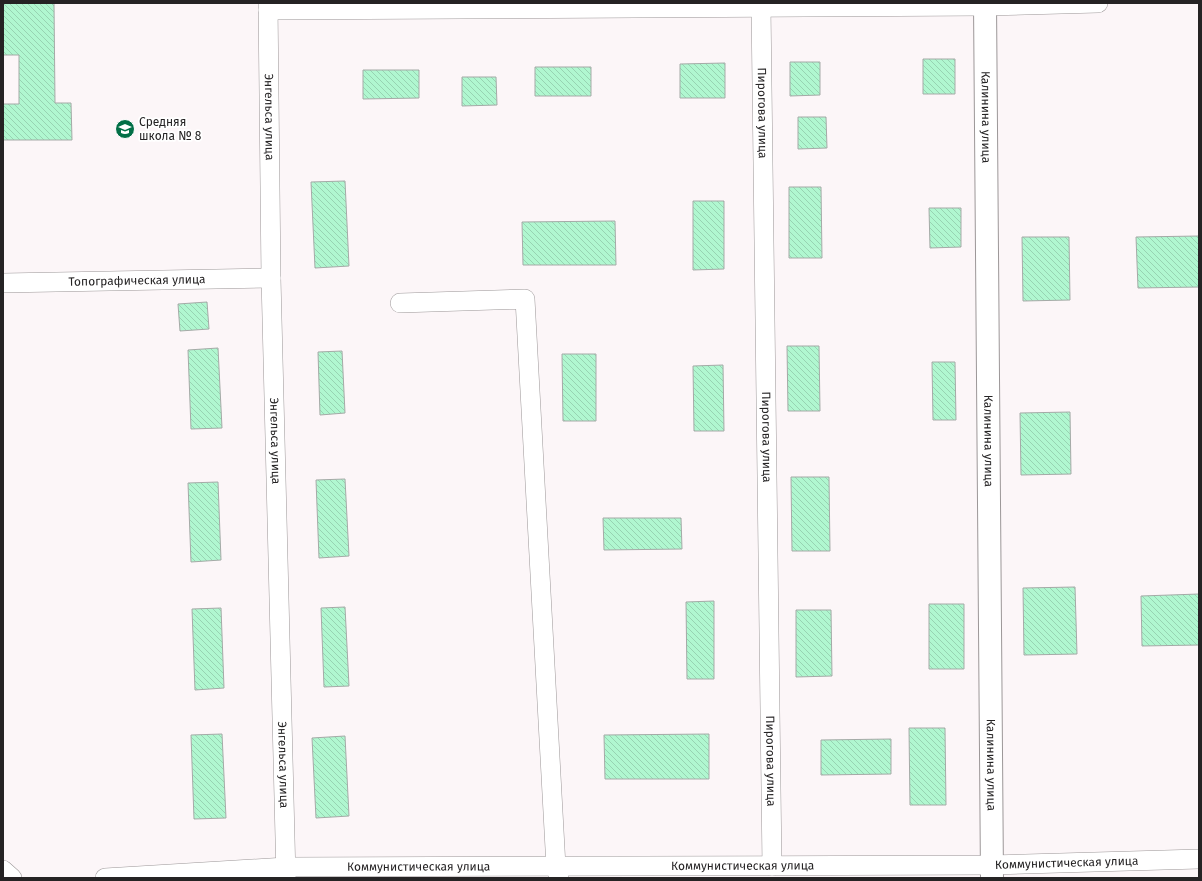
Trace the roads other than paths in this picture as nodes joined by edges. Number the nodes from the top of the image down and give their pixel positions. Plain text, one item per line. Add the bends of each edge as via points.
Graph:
1 (1098, 3) edge
2 (985, 4) edge
3 (268, 6) edge
4 (761, 7) junction
5 (271, 278) junction
6 (3, 283) edge
7 (400, 303) dead end
8 (1199, 859) edge
9 (772, 866) junction
10 (3, 870) edge
11 (557, 872) edge
12 (861, 872) edge
13 (992, 872) edge
14 (286, 873) edge
15 (12, 878) edge
16 (105, 878) edge

1 - 2 street
2 - 4 street
2 - 13 street, Калинина улица
3 - 4 street
3 - 5 street, Энгельса улица
4 - 9 street, Пирогова улица
5 - 6 street, Топографическая улица
5 - 14 street, Энгельса улица
7 - 11 street via 526,300
8 - 13 street, Коммунистическая улица
9 - 11 street, Коммунистическая улица
9 - 12 street, Коммунистическая улица
10 - 15 street
11 - 14 street, Коммунистическая улица
12 - 13 street, Коммунистическая улица
14 - 16 street, Коммунистическая улица

